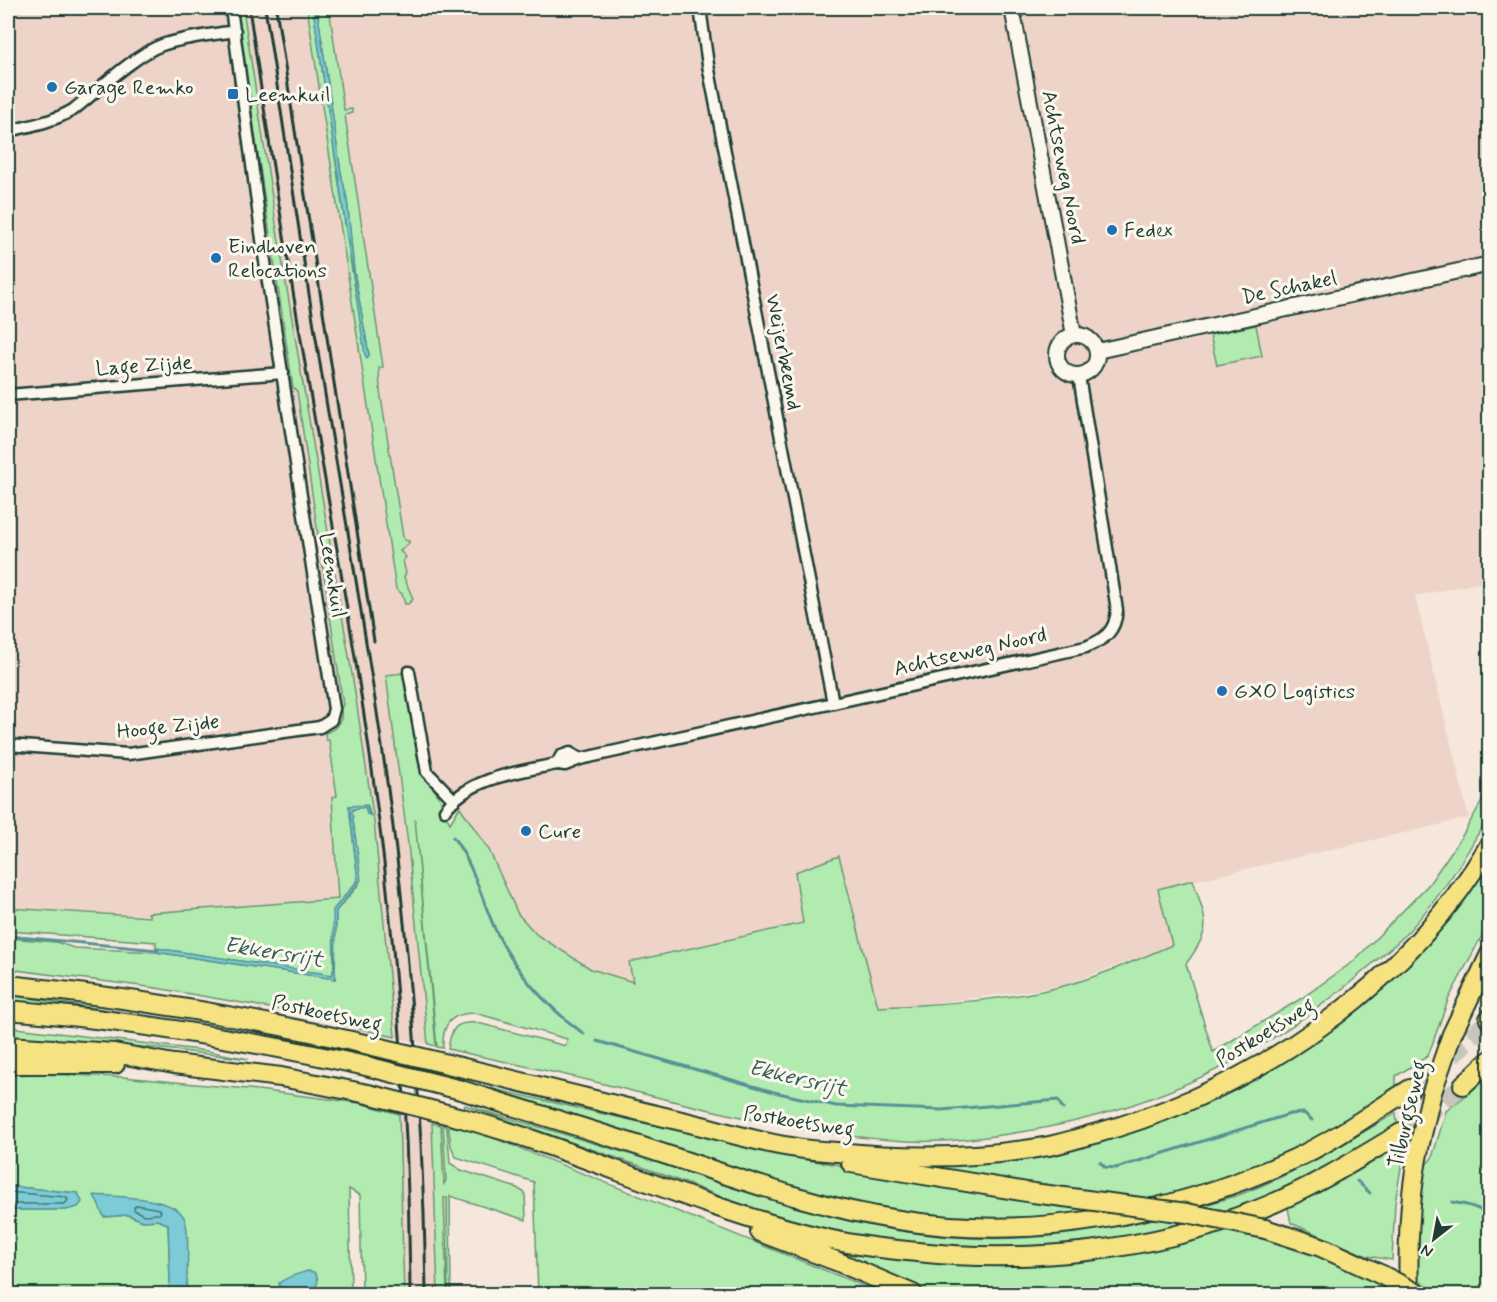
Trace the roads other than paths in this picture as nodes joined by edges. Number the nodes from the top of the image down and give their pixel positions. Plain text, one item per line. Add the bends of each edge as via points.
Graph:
1 (231, 8) edge
2 (700, 8) edge
3 (1012, 8) edge
4 (235, 31) junction
5 (8, 131) edge
6 (1490, 264) edge
7 (1074, 334) junction
8 (1097, 351) junction
9 (283, 374) junction
10 (1079, 376) junction
11 (8, 395) edge
12 (409, 672) dead end
13 (833, 703) junction
14 (331, 720) joint
15 (8, 745) edge
16 (454, 800) junction
17 (445, 810) dead end
18 (1490, 844) edge
19 (1490, 954) edge
20 (8, 985) edge
21 (8, 1010) edge
22 (8, 1046) edge
23 (1490, 1060) edge
24 (174, 1064) junction
25 (8, 1065) edge
26 (1463, 1085) tunnel mouth
27 (1410, 1089) tunnel mouth
28 (1401, 1133) tunnel mouth
29 (791, 1148) junction
30 (696, 1201) junction
31 (913, 1294) edge
32 (1410, 1294) edge
33 (1418, 1294) edge

1 - 4 street, Leemkuil
2 - 13 street, Weijerbeemd via 708,66
3 - 7 street, Achtseweg Noord
4 - 5 street via 162,45 62,116
4 - 9 street, Leemkuil
6 - 8 street, De Schakel
7 - 8 street via 1086,337
7 - 10 street via 1062,341 1056,354 1065,372
8 - 10 street via 1095,365
9 - 11 street, Lage Zijde
9 - 14 street, Leemkuil via 334,709
10 - 13 street, Achtseweg Noord via 1117,610 1107,637 1086,647
12 - 16 street via 427,772
13 - 16 street, Achtseweg Noord via 480,783
14 - 15 street, Hooge Zijde via 320,727 128,754
16 - 17 street, Achtseweg Noord
18 - 29 highway, Postkoetsweg via 1449,905 1371,985 1280,1054 1174,1109 1069,1141 1016,1151 900,1157
19 - 32 highway, Tilburgseweg, bridge via 1452,1034 1424,1126 1409,1228
20 - 29 highway, Postkoetsweg, bridge via 132,1000 283,1026
21 - 27 highway, Postkoetsweg, bridge via 197,1032 366,1066 461,1090 814,1202 900,1220 955,1226 1002,1228 1100,1220 1186,1201 1297,1158
22 - 24 highway via 114,1053
23 - 26 highway
24 - 25 highway
24 - 30 highway, bridge via 281,1077 462,1118 532,1139
28 - 30 highway via 1313,1185 1257,1210 1160,1239 1058,1255 955,1256 850,1244
29 - 33 highway, bridge via 864,1167 1187,1213 1265,1229 1321,1247
30 - 31 highway via 760,1232

